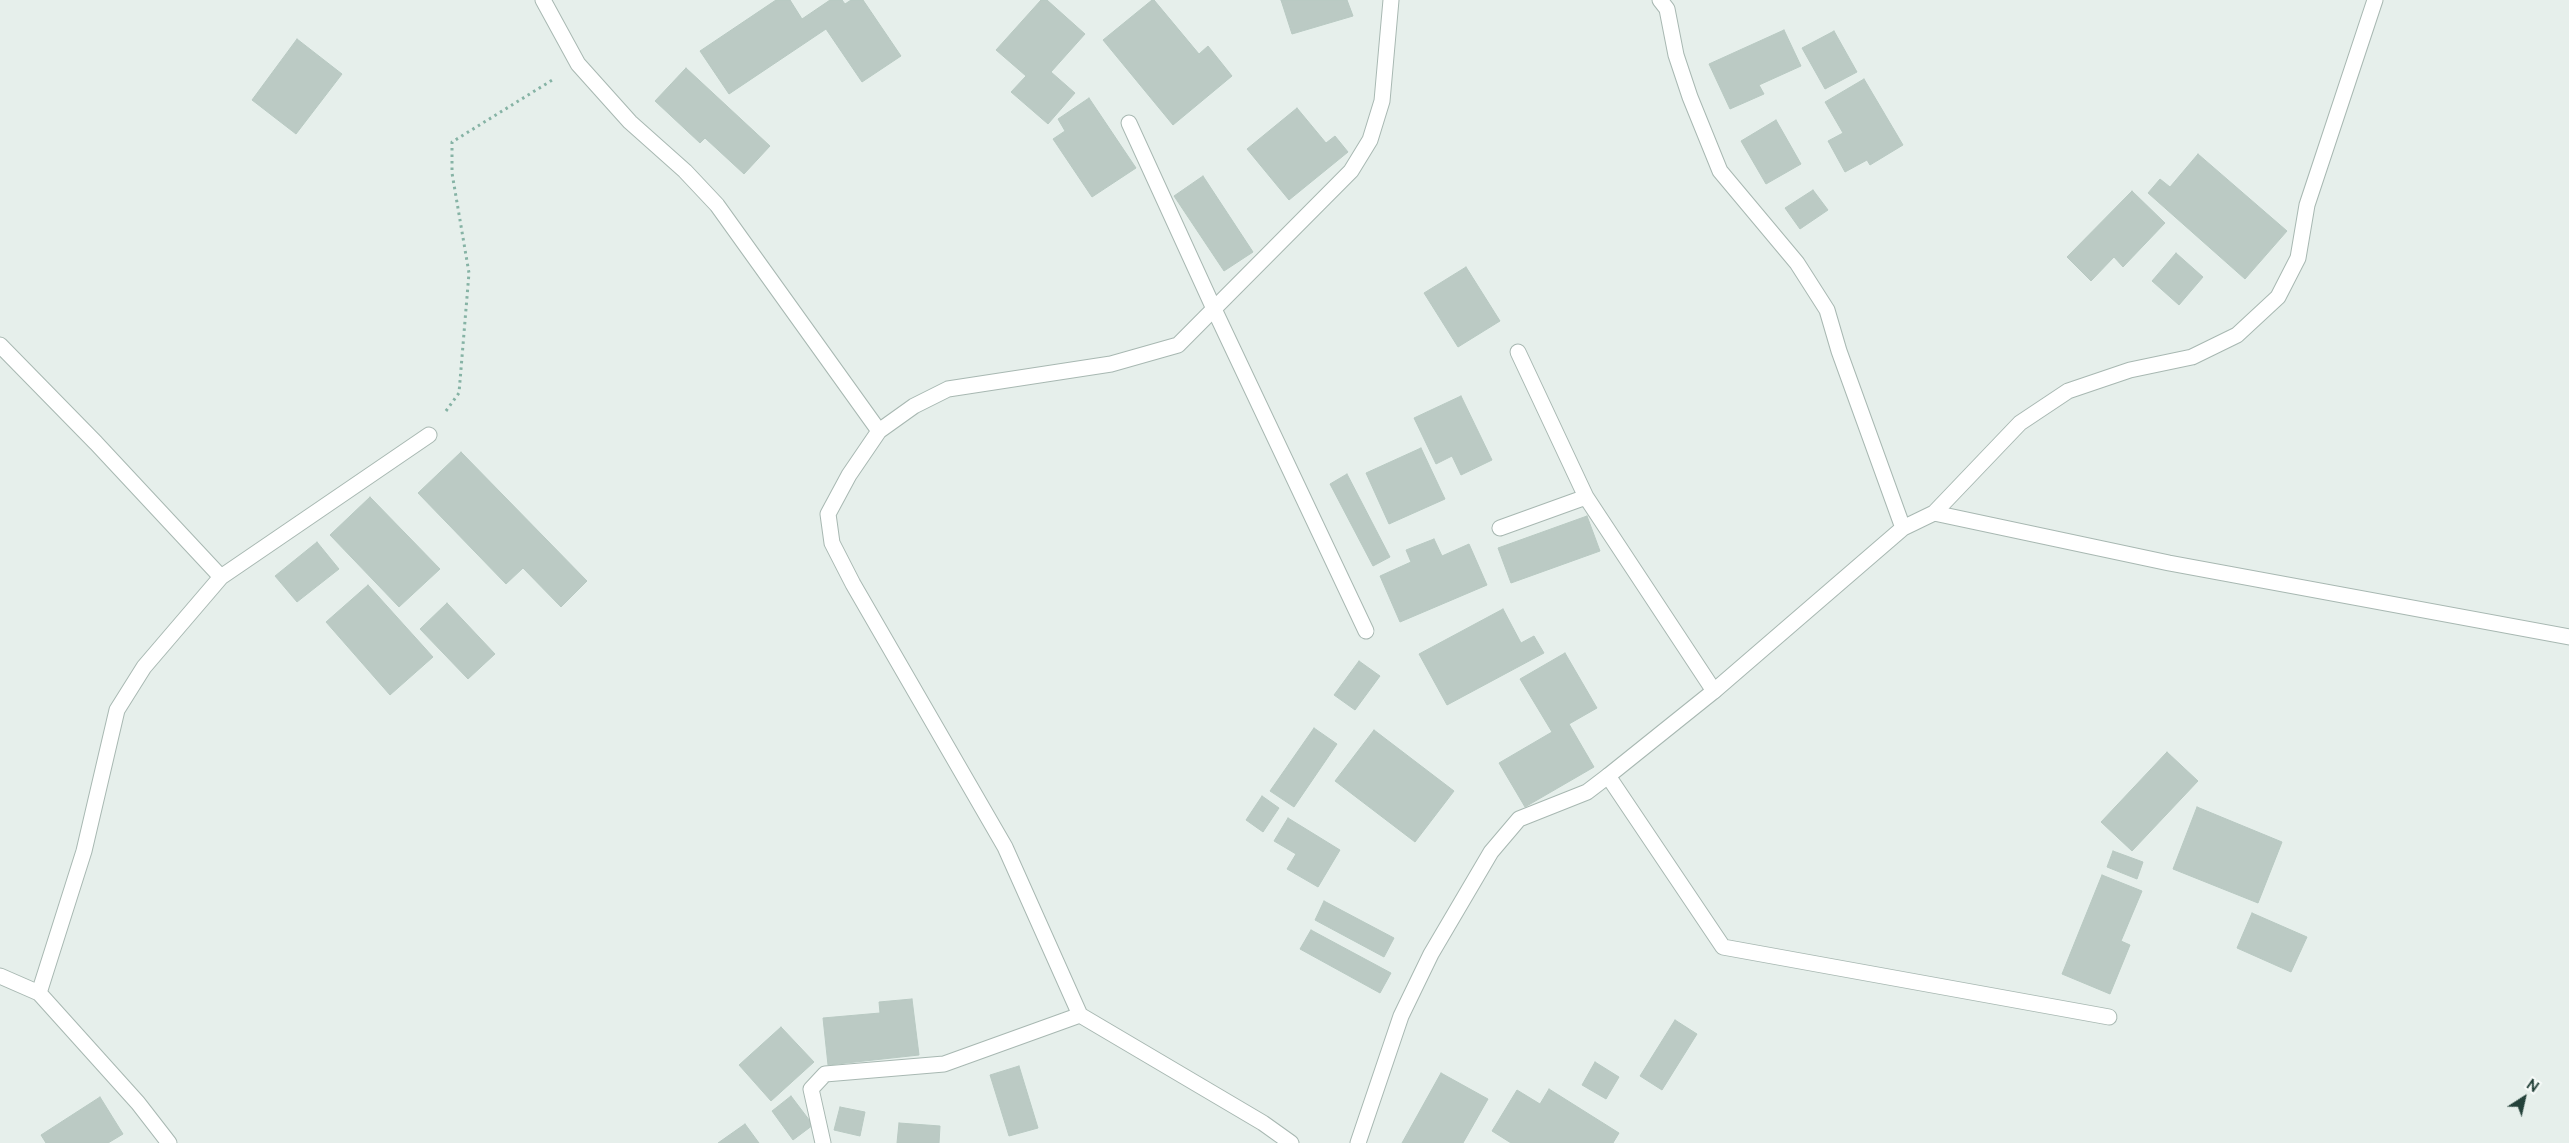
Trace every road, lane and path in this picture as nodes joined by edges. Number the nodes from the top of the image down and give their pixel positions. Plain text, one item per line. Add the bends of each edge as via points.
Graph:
1 (543, 0) edge
2 (1391, 0) edge
3 (1660, 0) edge
4 (2375, 0) edge
5 (578, 64) junction
6 (1129, 123) dead end
7 (1214, 309) junction
8 (0, 345) edge
9 (1518, 352) dead end
10 (879, 431) junction
11 (429, 435) joint
12 (1586, 497) junction
13 (1934, 514) junction
14 (1500, 528) dead end
15 (1903, 528) junction
16 (221, 577) junction
17 (1366, 631) dead end
18 (2569, 637) edge
19 (1714, 691) junction
20 (1608, 776) junction
21 (0, 976) edge
22 (39, 993) junction
23 (1080, 1015) junction
24 (2109, 1017) dead end
25 (169, 1143) edge
26 (823, 1143) edge
27 (1291, 1143) edge
28 (1358, 1143) edge

1 - 5 street
2 - 7 street via 1382,101 1370,140 1351,171
3 - 15 street via 1668,9 1676,55 1720,171 1797,263 1828,310 1839,351
4 - 13 street via 2307,205 2298,258 2278,297 2237,335 2192,357 2130,370 2068,391 2020,423
5 - 10 street via 630,122 685,171 717,205
5 - 11 path via 452,142 452,173 469,273 460,393
6 - 7 street
7 - 10 street via 1178,345 1111,364 948,389 914,406
7 - 17 street
8 - 16 street
9 - 12 street
10 - 23 street via 849,475 828,514 832,543 1005,847
11 - 16 street
12 - 14 street
12 - 19 street
13 - 15 street
13 - 18 street via 2169,563
15 - 19 street
16 - 22 street via 144,667 117,710 84,851
19 - 20 street
20 - 24 street via 1723,947
20 - 28 street via 1588,792 1518,819 1492,852 1431,954 1401,1016
21 - 22 street
22 - 25 street via 138,1103
23 - 26 street via 944,1064 825,1074 811,1089
23 - 27 street via 1263,1123

